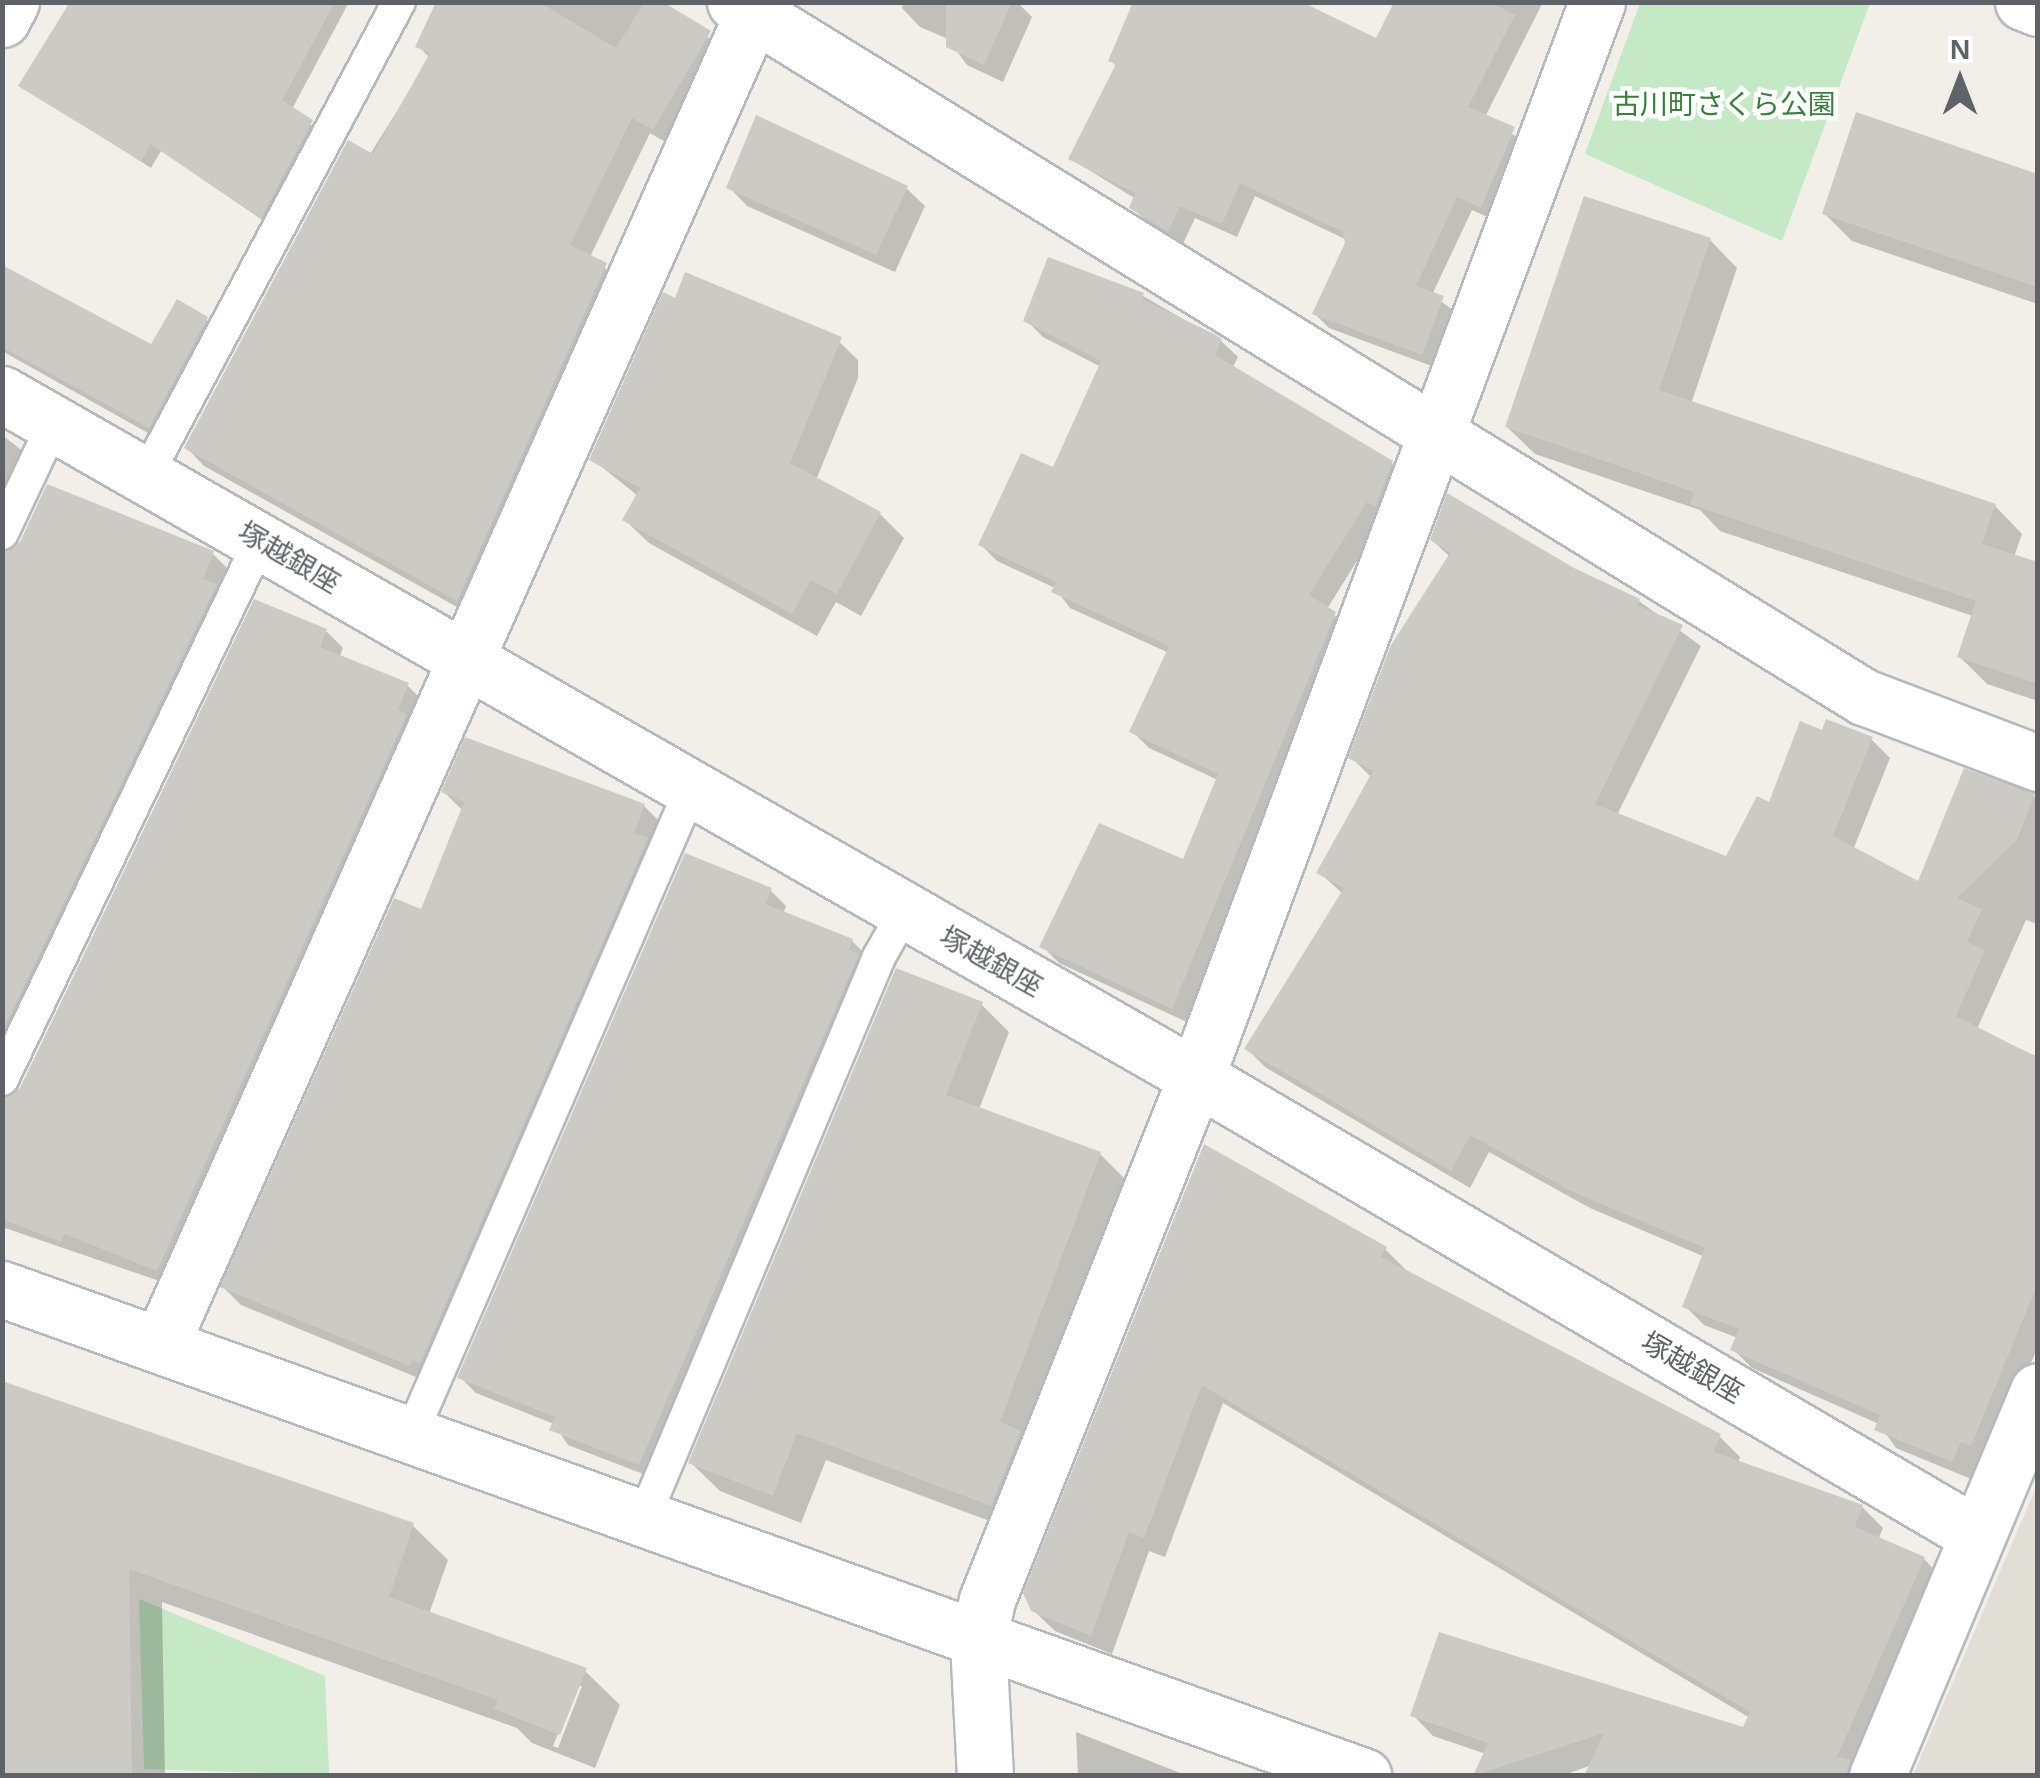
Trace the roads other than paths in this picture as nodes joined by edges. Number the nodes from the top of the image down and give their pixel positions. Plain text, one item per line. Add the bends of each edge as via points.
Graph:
1 (11, 2) edge
2 (399, 2) edge
3 (1597, 2) edge
4 (2023, 2) edge
5 (749, 6) edge
6 (2038, 8) edge
7 (2, 19) edge
8 (2, 394) edge
9 (54, 424) junction
10 (1437, 436) junction
11 (146, 476) junction
12 (2, 533) edge
13 (260, 541) junction
14 (470, 662) junction
15 (2038, 763) edge
16 (692, 787) junction
17 (904, 913) junction
18 (1196, 1077) junction
19 (2, 1078) edge
20 (2, 1289) edge
21 (161, 1344) junction
22 (2038, 1391) edge
23 (410, 1437) junction
24 (642, 1522) junction
25 (1977, 1536) junction
26 (978, 1641) junction
27 (985, 1776) edge
28 (1362, 1776) edge
29 (1877, 1776) edge

1 - 7 street
2 - 11 lane
3 - 10 street
4 - 6 street
5 - 10 street
5 - 14 street
8 - 9 street, 塚越銀座
9 - 11 street, 塚越銀座
9 - 12 lane
10 - 15 street via 1864,698
10 - 18 street
11 - 13 street, 塚越銀座
13 - 14 street, 塚越銀座
13 - 19 lane
14 - 16 street, 塚越銀座
14 - 21 street
16 - 17 street, 塚越銀座
16 - 23 lane
17 - 18 street, 塚越銀座
17 - 24 lane via 879,957
18 - 25 street, 塚越銀座
18 - 26 street via 987,1600
20 - 21 street
21 - 23 street
22 - 25 street
23 - 24 street
24 - 26 street
25 - 29 street
26 - 27 street
26 - 28 street

